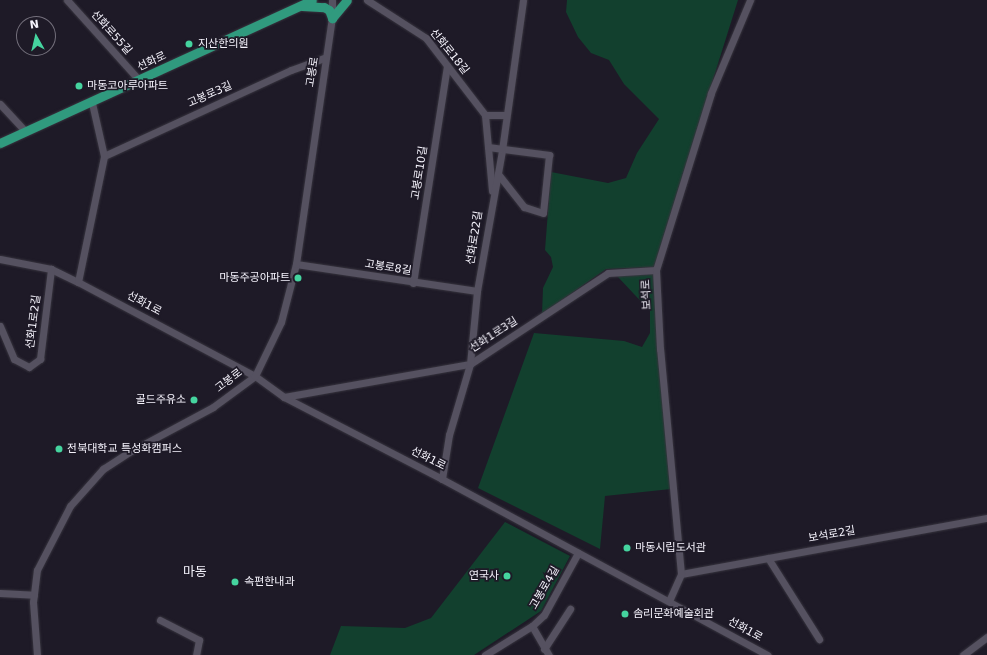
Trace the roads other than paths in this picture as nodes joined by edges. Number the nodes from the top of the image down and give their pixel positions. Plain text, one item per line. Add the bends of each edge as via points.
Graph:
1 (66, 0) edge
2 (312, 0) edge
3 (332, 0) edge
4 (347, 0) edge
5 (367, 0) edge
6 (523, 0) edge
7 (750, 0) edge
8 (304, 3) edge
9 (332, 18) junction
10 (326, 57) junction
11 (446, 66) junction
12 (140, 81) junction
13 (92, 103) junction
14 (0, 104) edge
15 (485, 115) junction
16 (506, 115) junction
17 (26, 132) junction
18 (0, 143) edge
19 (488, 147) junction
20 (502, 150) junction
21 (104, 156) junction
22 (498, 174) junction
23 (493, 198) junction
24 (0, 259) edge
25 (296, 264) junction
26 (51, 269) junction
27 (656, 270) junction
28 (78, 282) junction
29 (413, 283) junction
30 (477, 291) junction
31 (0, 326) edge
32 (470, 364) junction
33 (255, 376) junction
34 (284, 397) junction
35 (442, 479) junction
36 (987, 518) edge
37 (578, 553) junction
38 (768, 558) junction
39 (681, 574) junction
40 (0, 593) edge
41 (34, 595) junction
42 (669, 600) junction
43 (570, 609) dead end
44 (160, 620) dead end
45 (532, 626) junction
46 (987, 637) edge
47 (819, 639) dead end
48 (546, 652) edge
49 (37, 655) edge
50 (196, 655) edge
51 (485, 655) edge
52 (768, 655) edge
53 (963, 655) edge

1 - 12 street, 선화로55길
2 - 8 main road, 선화로
3 - 9 street, 고봉로
4 - 9 main road
5 - 11 street, 선화로18길 via 426,38
6 - 16 street, 선화로22길
7 - 27 street, 보석로 via 711,93
8 - 9 main road via 329,10
8 - 12 main road, 선화로
9 - 10 street, 고봉로
10 - 21 street, 고봉로3길 via 291,70
10 - 25 street, 고봉로
11 - 15 street, 선화로18길
11 - 29 street, 고봉로10길
12 - 13 main road, 선화로
13 - 17 main road, 선화로
13 - 21 street
14 - 17 street
15 - 16 street
15 - 19 street
16 - 20 street, 선화로22길
17 - 18 main road, 선화로
19 - 20 street
19 - 23 street
20 - 22 street, 선화로22길
20 - 22 street via 549,155 543,214 520,204
21 - 28 street
22 - 23 street, 선화로22길
23 - 30 street, 선화로22길
24 - 26 street, 선화1로
25 - 29 street, 고봉로8길
25 - 33 street, 고봉로 via 281,322
26 - 28 street, 선화1로
26 - 31 street, 선화1로2길 via 40,359 29,367 14,359
27 - 32 street, 선화1로3길 via 608,273
27 - 39 street, 보석로 via 660,349
28 - 33 street, 선화1로
29 - 30 street, 고봉로8길
30 - 32 street, 선화로22길
32 - 34 street, 선화1로3길
32 - 35 street, 선화로22길 via 449,435
33 - 34 street, 선화1로
33 - 41 street, 고봉로 via 213,407 131,451 91,480 70,506 51,540 37,570
34 - 35 street, 선화1로
35 - 37 street, 선화1로
36 - 38 street, 보석로2길
37 - 42 street, 선화1로
37 - 45 street, 고봉로4길 via 544,615
38 - 39 street, 보석로2길
38 - 47 street
39 - 42 street
40 - 41 street
41 - 49 street, 고봉로
42 - 52 street, 선화1로
43 - 48 street
44 - 50 street via 199,640
45 - 48 street
45 - 51 street, 고봉로4길
46 - 53 street

